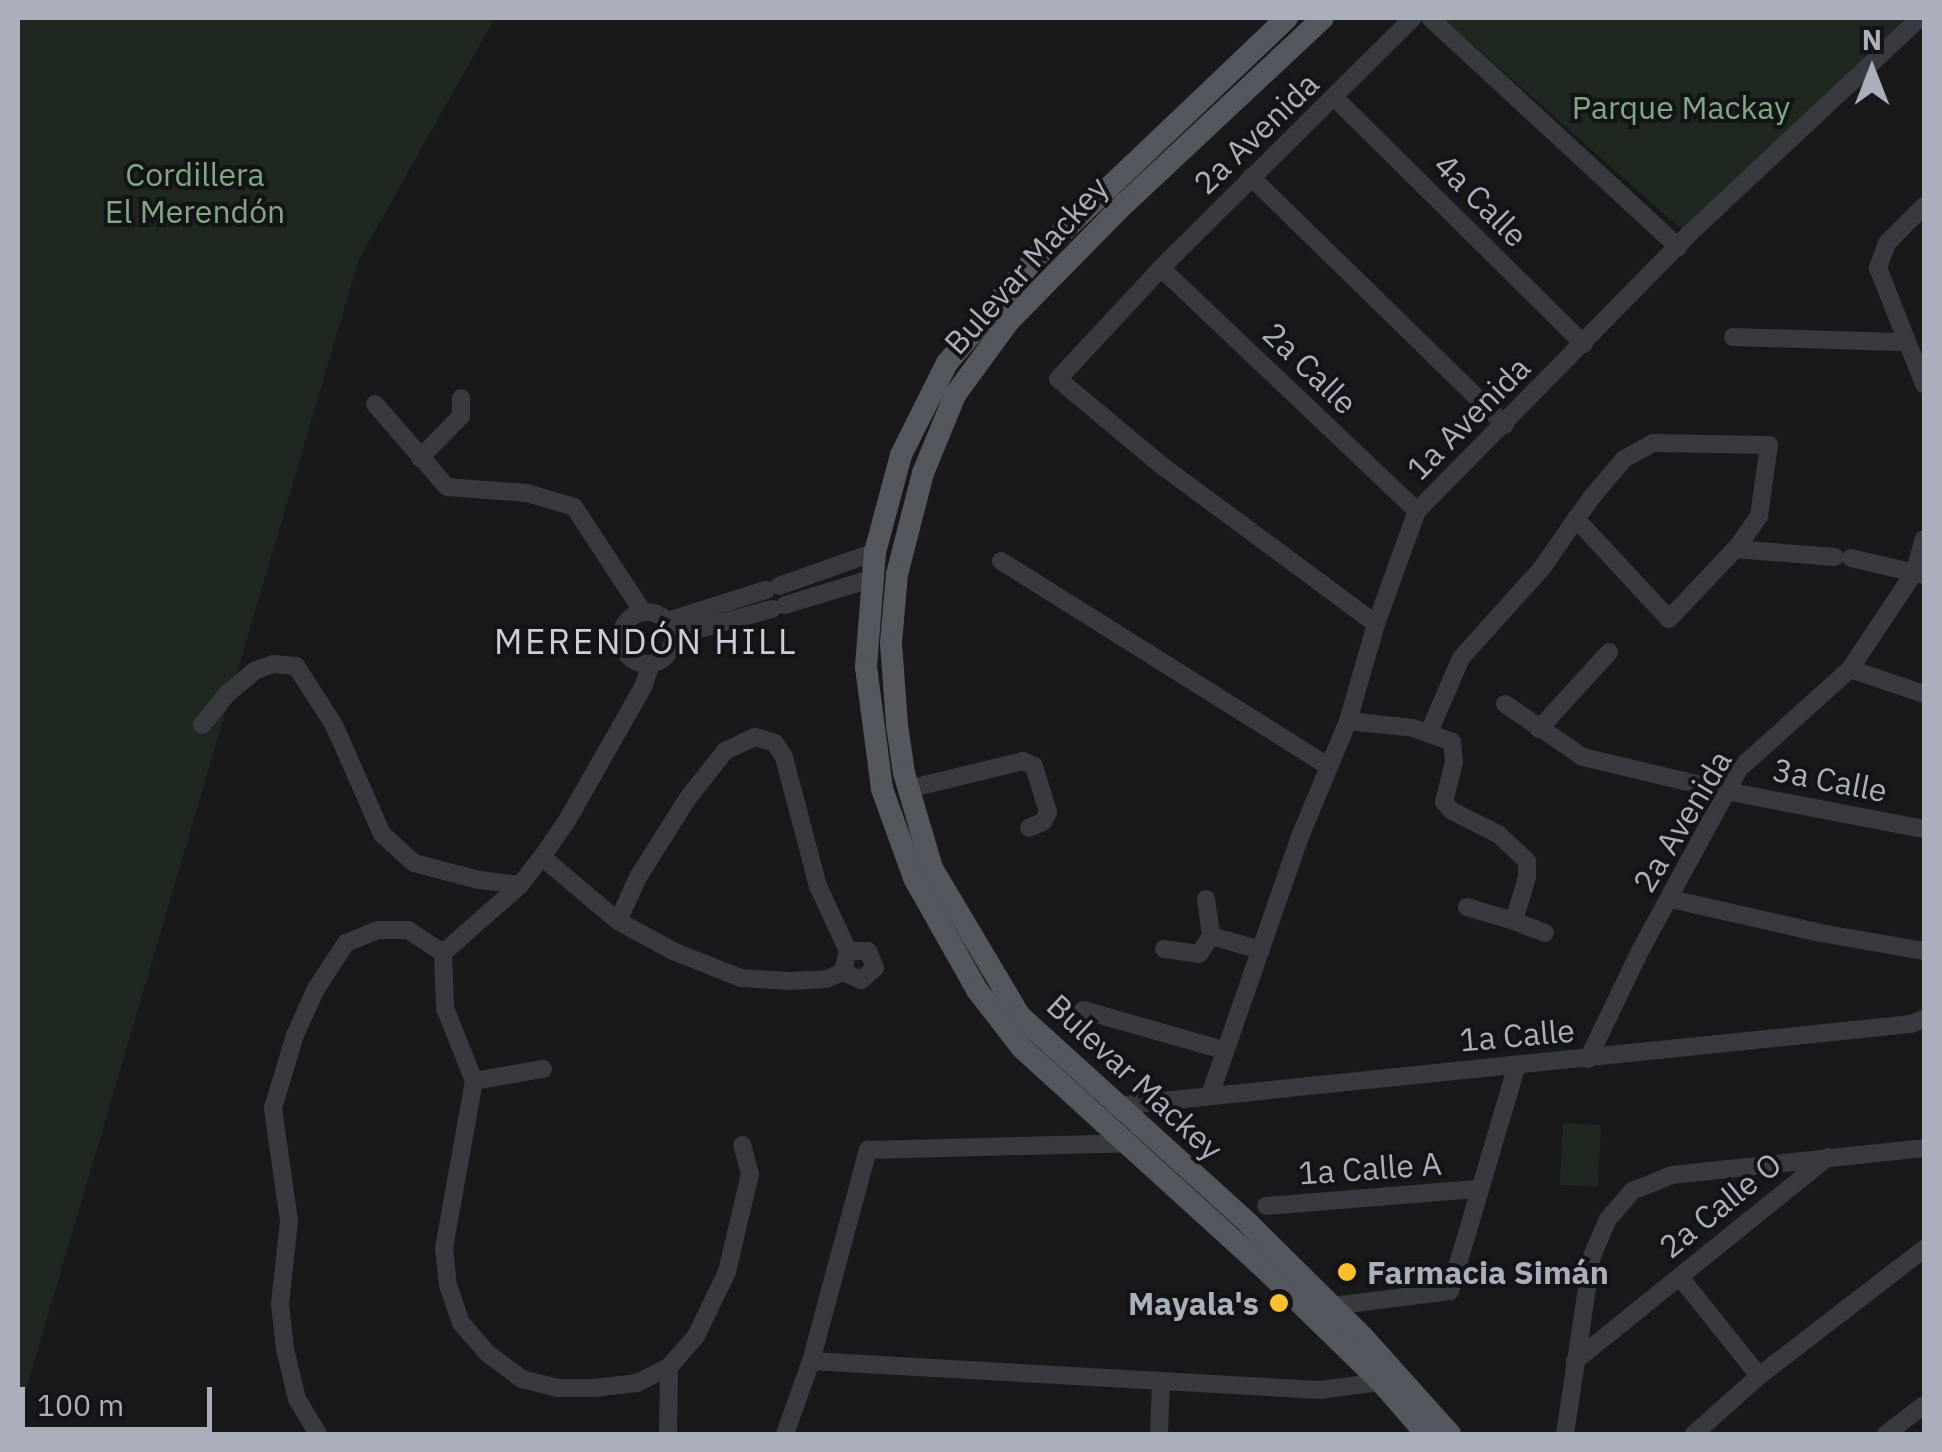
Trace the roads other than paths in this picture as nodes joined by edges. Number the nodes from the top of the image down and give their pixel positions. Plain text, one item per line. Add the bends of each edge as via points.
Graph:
1 (1287, 18) edge
2 (1324, 18) edge
3 (1413, 18) edge
4 (1430, 18) edge
5 (1920, 18) edge
6 (1336, 98) junction
7 (1250, 177) junction
8 (1924, 206) edge
9 (1678, 247) junction
10 (1162, 268) junction
11 (1734, 336) dead end
12 (1906, 342) junction
13 (1584, 344) junction
14 (1924, 384) edge
15 (461, 398) dead end
16 (376, 404) dead end
17 (1505, 425) junction
18 (420, 458) junction
19 (1417, 511) junction
20 (1576, 519) junction
21 (1924, 539) edge
22 (1736, 549) junction
23 (892, 561) junction
24 (1000, 561) dead end
25 (1920, 574) edge
26 (871, 579) junction
27 (643, 612) junction
28 (1376, 624) junction
29 (670, 629) junction
30 (1609, 652) dead end
31 (651, 664) junction
32 (1850, 669) junction
33 (1924, 694) edge
34 (1505, 704) dead end
35 (1348, 720) junction
36 (202, 725) dead end
37 (1539, 729) junction
38 (1429, 732) junction
39 (1328, 766) junction
40 (908, 790) junction
41 (1726, 791) junction
42 (1028, 828) dead end
43 (1924, 829) edge
44 (542, 857) junction
45 (520, 885) junction
46 (1206, 899) dead end
47 (1670, 899) junction
48 (1467, 907) dead end
49 (618, 921) junction
50 (1514, 921) junction
51 (1545, 934) dead end
52 (1211, 936) junction
53 (1164, 949) dead end
54 (1261, 950) junction
55 (1924, 950) edge
56 (848, 951) junction
57 (443, 953) junction
58 (843, 972) junction
59 (1083, 1010) dead end
60 (1924, 1019) edge
61 (1223, 1050) junction
62 (1588, 1059) junction
63 (1517, 1065) junction
64 (543, 1069) dead end
65 (474, 1081) junction
66 (1210, 1095) junction
67 (1115, 1106) junction
68 (1131, 1143) junction
69 (742, 1145) dead end
70 (1924, 1148) edge
71 (1828, 1156) junction
72 (1479, 1190) junction
73 (1266, 1206) dead end
74 (1924, 1248) edge
75 (1680, 1276) junction
76 (1332, 1306) junction
77 (810, 1361) junction
78 (1575, 1361) junction
79 (669, 1367) junction
80 (1759, 1376) junction
81 (1161, 1381) junction
82 (1381, 1382) junction
83 (1924, 1406) edge
84 (318, 1434) edge
85 (668, 1434) edge
86 (785, 1434) edge
87 (1159, 1434) edge
88 (1426, 1434) edge
89 (1450, 1434) edge
90 (1565, 1434) edge
91 (1694, 1434) edge
92 (1886, 1434) edge

1 - 23 main road, Bulevar Mackey via 1036,257 947,363 901,456
2 - 23 main road, Bulevar Mackey via 1124,204 974,365 955,395
3 - 6 street, 2a Avenida
4 - 9 street
5 - 9 street, 1a Avenida
6 - 7 street, 2a Avenida
6 - 13 street, 4a Calle
7 - 10 street, 2a Avenida
7 - 17 street
8 - 12 street via 1888,242 1878,268
9 - 13 street, 1a Avenida
10 - 19 street, 2a Calle
10 - 28 street, 2a Avenida via 1058,379 1161,465
11 - 12 street
12 - 14 street
13 - 17 street, 1a Avenida
15 - 18 street via 461,416
16 - 18 street
17 - 19 street, 1a Avenida
18 - 27 street via 447,487 527,493 574,507
19 - 28 street, 1a Avenida
20 - 22 street via 1669,618
20 - 22 street via 1624,459 1653,442 1769,445 1759,516
20 - 38 street via 1542,568 1460,658
21 - 25 street, 2a Avenida
22 - 25 street via 1843,557
23 - 26 main road
23 - 29 street via 773,588
23 - 40 main road, Bulevar Mackey via 891,643
24 - 39 street
25 - 32 street, 2a Avenida
26 - 29 street
26 - 68 main road, Bulevar Mackey via 866,667 880,772 914,878 977,990 1022,1048
27 - 29 street
27 - 31 street via 628,620 621,644 630,658
28 - 35 street, 1a Avenida
29 - 31 street via 669,653
30 - 37 street
31 - 44 street
32 - 33 street
32 - 41 street, 2a Avenida via 1739,769
34 - 37 street, 3a Calle
35 - 38 street
35 - 39 street, 1a Avenida
36 - 45 street via 254,672 273,664 296,666 334,725 382,834 414,863
37 - 41 street, 3a Calle via 1584,757
38 - 50 street via 1452,742 1454,750 1444,802 1527,860
39 - 54 street, 1a Avenida
40 - 42 street via 1023,761 1034,766 1048,812
40 - 67 main road, Bulevar Mackey via 932,868 1020,1016
41 - 43 street, 3a Calle
41 - 47 street, 2a Avenida
44 - 45 street
44 - 49 street
45 - 57 street
46 - 52 street
47 - 55 street
47 - 62 street, 2a Avenida
48 - 50 street
49 - 56 street via 638,877 725,751 766,737 784,756 818,886
49 - 58 street via 741,978 808,980
50 - 51 street
52 - 53 street via 1199,954
52 - 54 street
54 - 61 street, 1a Avenida
56 - 58 street
56 - 58 street via 868,951 875,968 861,980
57 - 65 street via 446,1008
57 - 84 street via 408,930 378,930 346,943 295,1035 274,1108 289,1221 280,1304 285,1349 298,1399
59 - 61 street
60 - 62 street, 1a Calle
61 - 66 street, 1a Avenida
62 - 63 street, 1a Calle
63 - 66 street, 1a Calle
63 - 72 street
64 - 65 street
65 - 79 street via 444,1248 461,1323 522,1379 559,1388 637,1383
66 - 67 street, 1a Calle
67 - 76 main road, Bulevar Mackey
68 - 77 street via 868,1150
68 - 82 main road, Bulevar Mackey
69 - 79 street via 750,1174 727,1272 696,1336
70 - 71 street, 2a Calle O
71 - 75 street, 2a Calle O
71 - 78 street via 1672,1175 1632,1191 1608,1219 1592,1256
72 - 73 street, 1a Calle A
72 - 76 street via 1450,1291
74 - 80 street
75 - 78 street, 2a Calle O
75 - 80 street
76 - 89 main road, Bulevar Mackey
77 - 81 street
77 - 86 street
78 - 90 street
79 - 85 street
80 - 91 street
81 - 82 street via 1320,1390
81 - 87 street
82 - 88 main road, Bulevar Mackey
83 - 92 street

